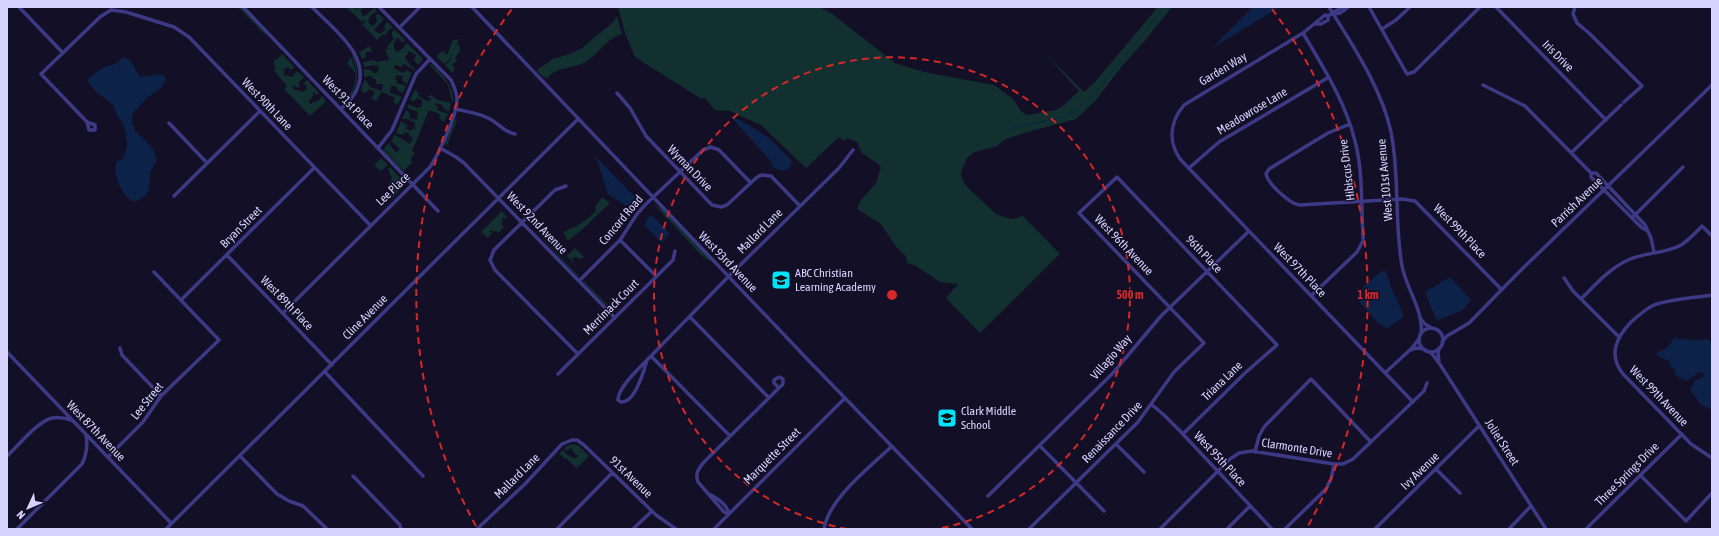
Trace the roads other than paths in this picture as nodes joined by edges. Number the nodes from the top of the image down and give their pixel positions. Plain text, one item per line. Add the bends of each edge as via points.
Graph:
1 (19, 7) edge
2 (243, 7) edge
3 (312, 7) edge
4 (379, 7) edge
5 (420, 7) edge
6 (472, 7) edge
7 (1329, 7) edge
8 (1342, 7) edge
9 (1348, 7) edge
10 (1369, 7) edge
11 (1410, 7) edge
12 (1480, 7) edge
13 (1496, 7) edge
14 (1575, 7) edge
15 (1333, 14) junction
16 (400, 27) junction
17 (1382, 29) junction
18 (1303, 33) junction
19 (63, 53) junction
20 (430, 58) junction
21 (1329, 77) junction
22 (1483, 85) dead end
23 (1712, 85) edge
24 (617, 93) dead end
25 (341, 109) junction
26 (456, 109) junction
27 (260, 111) junction
28 (578, 119) junction
29 (1606, 120) junction
30 (87, 122) dead end
31 (169, 123) dead end
32 (1350, 124) junction
33 (515, 134) dead end
34 (378, 148) junction
35 (440, 148) junction
36 (853, 150) dead end
37 (1175, 151) joint
38 (1571, 153) junction
39 (207, 163) junction
40 (1683, 167) dead end
41 (314, 168) junction
42 (1189, 168) junction
43 (680, 172) junction
44 (1591, 173) junction
45 (1117, 176) joint
46 (751, 183) junction
47 (412, 185) junction
48 (566, 186) dead end
49 (1605, 188) junction
50 (174, 196) dead end
51 (499, 198) junction
52 (653, 198) junction
53 (1397, 199) junction
54 (1362, 201) junction
55 (800, 206) junction
56 (438, 211) dead end
57 (1633, 217) junction
58 (523, 222) junction
59 (370, 226) junction
60 (1249, 231) junction
61 (1712, 236) edge
62 (620, 240) junction
63 (675, 251) dead end
64 (1654, 252) junction
65 (227, 255) junction
66 (1207, 271) junction
67 (154, 272) dead end
68 (656, 276) junction
69 (728, 276) junction
70 (1564, 278) dead end
71 (579, 281) junction
72 (1502, 290) junction
73 (1712, 295) edge
74 (1311, 296) junction
75 (1581, 299) junction
76 (181, 300) junction
77 (1170, 308) junction
78 (283, 312) junction
79 (1419, 315) junction
80 (690, 317) junction
81 (615, 318) junction
82 (1432, 328) junction
83 (1438, 330) junction
84 (1454, 332) junction
85 (1420, 335) junction
86 (1619, 337) junction
87 (1442, 342) junction
88 (1204, 343) joint
89 (1277, 345) joint
90 (1440, 347) junction
91 (120, 348) dead end
92 (1409, 350) junction
93 (1426, 350) junction
94 (7, 352) edge
95 (578, 354) junction
96 (651, 356) junction
97 (647, 360) junction
98 (332, 365) junction
99 (1441, 366) junction
100 (325, 372) junction
101 (1385, 373) junction
102 (558, 374) dead end
103 (1427, 383) dead end
104 (779, 388) dead end
105 (161, 396) junction
106 (769, 398) junction
107 (845, 398) junction
108 (1413, 402) junction
109 (1152, 405) junction
110 (72, 420) junction
111 (1479, 426) junction
112 (86, 434) junction
113 (1183, 434) junction
114 (1682, 434) junction
115 (730, 436) junction
116 (572, 440) joint
117 (1371, 442) junction
118 (1116, 444) junction
119 (892, 446) junction
120 (1040, 446) junction
121 (1255, 452) junction
122 (7, 456) edge
123 (240, 456) junction
124 (108, 457) junction
125 (1712, 458) edge
126 (1334, 464) junction
127 (1436, 469) junction
128 (1144, 472) dead end
129 (1218, 472) junction
130 (612, 473) junction
131 (1640, 475) junction
132 (353, 476) dead end
133 (423, 476) dead end
134 (1076, 483) junction
135 (1460, 493) dead end
136 (1712, 493) edge
137 (988, 496) dead end
138 (1250, 506) junction
139 (1532, 506) junction
140 (652, 511) junction
141 (1104, 511) dead end
142 (729, 514) junction
143 (171, 523) junction
144 (481, 526) junction
145 (17, 529) edge
146 (166, 529) edge
147 (327, 529) edge
148 (401, 529) edge
149 (477, 529) edge
150 (484, 529) edge
151 (557, 529) edge
152 (633, 529) edge
153 (676, 529) edge
154 (714, 529) edge
155 (824, 529) edge
156 (972, 529) edge
157 (1029, 529) edge
158 (1160, 529) edge
159 (1226, 529) edge
160 (1272, 529) edge
161 (1285, 529) edge
162 (1375, 529) edge
163 (1509, 529) edge
164 (1546, 529) edge
165 (1586, 529) edge

1 - 19 street
2 - 25 street, West 91st Place
3 - 25 street via 353,50 360,67 360,78 355,93
4 - 16 street, Lee Place
5 - 16 street
6 - 28 street, West 93rd Avenue
7 - 15 street, West 101st Avenue
8 - 15 street
9 - 15 street via 1340,13
10 - 17 street
11 - 17 street
12 - 17 street via 1414,72 1408,74
13 - 29 street, Iris Drive
14 - 29 street via 1573,14 1577,23 1642,86
15 - 18 street, Garden Way via 1318,20
15 - 53 street, West 101st Avenue via 1370,78 1387,118 1394,147
16 - 20 street, Lee Place
18 - 21 street, Hibiscus Drive
18 - 37 street, Garden Way via 1184,105 1172,127
19 - 27 street, West 90th Lane via 106,12 118,10 137,15 182,31
19 - 30 street, West 90th Lane via 41,74
20 - 26 street, Lee Place via 451,80 457,98
20 - 34 street via 416,74 392,130
21 - 32 street, Hibiscus Drive
21 - 42 street, Meadowrose Lane via 1219,142
22 - 38 street via 1525,106
23 - 49 street, Parrish Avenue
24 - 43 street, Wyman Drive via 630,108 646,136
25 - 34 street, West 91st Place
26 - 33 street via 484,116 505,132
26 - 35 street, Lee Place
27 - 39 street
27 - 41 street, West 90th Lane
28 - 51 street, Cline Avenue
28 - 52 street, West 93rd Avenue
29 - 38 street
31 - 39 street
32 - 54 street, Hibiscus Drive via 1358,155
32 - 54 street, West 99th Place via 1328,133 1269,169 1266,174 1289,201 1296,204
34 - 47 street, West 91st Place
35 - 47 street, Lee Place via 430,167
35 - 51 street, West 92nd Avenue via 461,160
36 - 55 street, Mallard Lane via 839,168
37 - 42 street, West 97th Place
38 - 44 street
39 - 50 street
40 - 57 street
41 - 59 street, West 90th Lane
41 - 65 street, Bryan Street
42 - 60 street, West 97th Place
43 - 46 street, Wyman Drive via 712,205 721,207 728,205
43 - 46 street, Concord Road via 703,150 712,147 719,150
43 - 52 street, Concord Road
44 - 49 street via 1591,178
44 - 49 street via 1596,173
45 - 66 street, 96th Place
45 - 77 street, West 96th Avenue via 1079,213
46 - 55 street, Wyman Drive via 761,176 771,176
47 - 56 street, West 91st Place
47 - 59 street, Lee Place
48 - 58 street via 557,188
49 - 57 street
49 - 72 street, Parrish Avenue
51 - 58 street, West 92nd Avenue
51 - 98 street, Cline Avenue
52 - 62 street, Concord Road via 637,214
52 - 69 street, West 93rd Avenue
53 - 54 street, West 99th Place
53 - 72 street, West 99th Place via 1409,199 1419,204
53 - 79 street, West 101st Avenue via 1402,267
54 - 74 street, Hibiscus Drive via 1361,247
55 - 69 street, Mallard Lane
57 - 64 street via 1646,230
58 - 71 street, West 92nd Avenue
58 - 95 street via 494,250 490,260 495,270
59 - 78 street, Lee Place
60 - 66 street, Villagio Way
60 - 74 street, West 97th Place
61 - 64 street via 1702,226 1682,244
62 - 68 street
62 - 71 street, Concord Road
63 - 68 street, Merrimack Court via 673,260
64 - 75 street via 1634,257 1616,266
65 - 76 street, Bryan Street
65 - 78 street, West 89th Place
66 - 77 street, Villagio Way
66 - 89 street, 96th Place
67 - 76 street
68 - 81 street, Merrimack Court
69 - 80 street, Mallard Lane
69 - 107 street, West 93rd Avenue
70 - 75 street
71 - 81 street, West 92nd Avenue
72 - 84 street, Parrish Avenue via 1469,323
73 - 86 street via 1650,307
74 - 101 street, West 97th Place
75 - 86 street
76 - 105 street, Lee Street via 219,340
77 - 88 street, West 96th Avenue
77 - 120 street, Villagio Way via 1113,373
78 - 98 street, West 89th Place
79 - 82 street, West 101st Avenue via 1425,324
79 - 85 street, West 101st Avenue
80 - 96 street, Mallard Lane
80 - 106 street
81 - 95 street, Merrimack Court
82 - 83 street
82 - 85 street via 1426,328
83 - 84 street via 1445,333
83 - 87 street
84 - 87 street, Parrish Avenue
85 - 92 street
85 - 93 street via 1420,345
86 - 114 street, West 99th Avenue via 1615,352 1619,368
87 - 90 street, Parrish Avenue
88 - 109 street, Renaissance Drive via 1174,372
89 - 113 street, Triana Lane
90 - 93 street via 1435,351
90 - 99 street, Joliet Street via 1438,355
91 - 105 street via 122,355
92 - 93 street
92 - 101 street
93 - 99 street, Joliet Street
94 - 110 street, West 87th Avenue
95 - 102 street, Merrimack Court
96 - 97 street, Mallard Lane
96 - 115 street
97 - 97 street, Mallard Lane via 640,381 627,401 618,400 618,394
98 - 100 street, Cline Avenue
99 - 111 street, Joliet Street
100 - 123 street, Cline Avenue
100 - 133 street
101 - 108 street, West 97th Place
103 - 108 street, Clarmonte Drive via 1424,391
104 - 106 street
105 - 124 street, Lee Street via 143,422
106 - 115 street
107 - 119 street, West 93rd Avenue
107 - 142 street, Marquette Street
108 - 117 street, Clarmonte Drive
109 - 113 street, West 95th Place
109 - 118 street, Renaissance Drive
110 - 112 street, West 87th Avenue
110 - 122 street via 47,420
111 - 127 street, Ivy Avenue
111 - 139 street, Joliet Street
112 - 124 street, West 87th Avenue
112 - 145 street via 86,456 82,464
113 - 129 street, West 95th Place
114 - 125 street, West 99th Avenue
114 - 131 street, Three Springs Drive
115 - 142 street via 700,467 696,478 724,512
116 - 130 street, 91st Avenue via 581,442
116 - 144 street, Mallard Lane via 562,444
117 - 121 street via 1311,379 1264,427
117 - 126 street, Clarmonte Drive via 1353,459 1343,464
118 - 128 street
118 - 134 street, Renaissance Drive
119 - 155 street via 838,499 830,509
119 - 156 street, West 93rd Avenue
120 - 134 street
120 - 137 street, Villagio Way
121 - 126 street, Clarmonte Drive
121 - 129 street, Clarmonte Drive via 1235,455
123 - 143 street, Cline Avenue
123 - 147 street via 277,494 303,506
124 - 143 street, West 87th Avenue
126 - 161 street via 1326,488
127 - 135 street
127 - 162 street, Ivy Avenue
129 - 138 street, West 95th Place
129 - 158 street, Clarmonte Drive
130 - 140 street, 91st Avenue
130 - 151 street
131 - 136 street via 1686,521
131 - 165 street, Three Springs Drive
132 - 148 street
134 - 141 street
134 - 157 street, Renaissance Drive
138 - 159 street
138 - 160 street, West 95th Place
139 - 163 street
139 - 164 street, Joliet Street
140 - 152 street
140 - 153 street, 91st Avenue
142 - 154 street, Marquette Street
143 - 146 street, Cline Avenue
144 - 149 street, Mallard Lane
144 - 150 street

